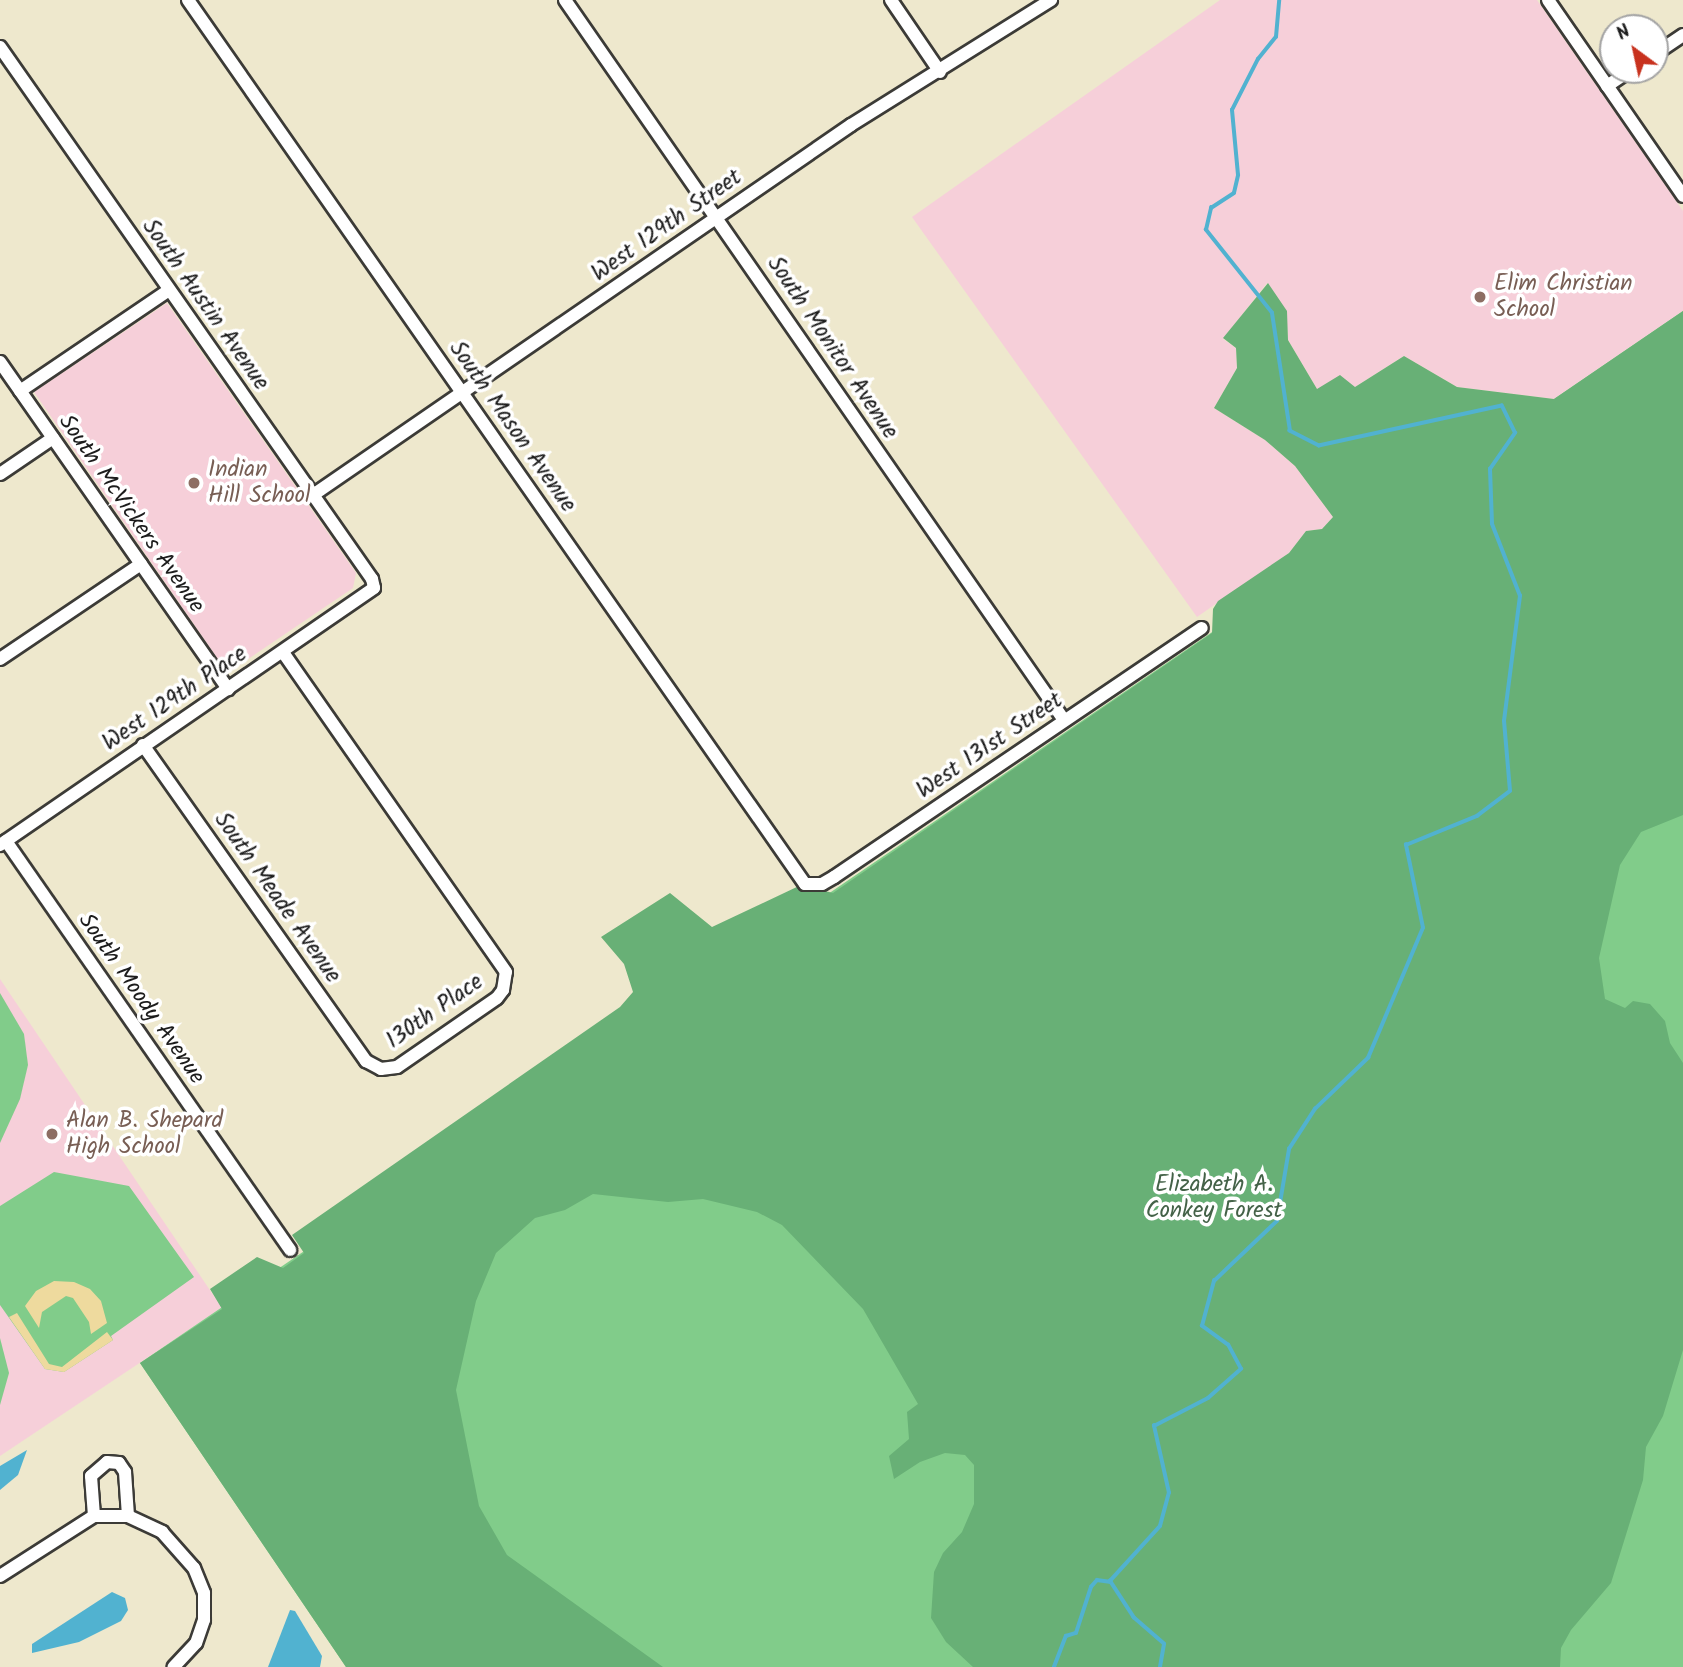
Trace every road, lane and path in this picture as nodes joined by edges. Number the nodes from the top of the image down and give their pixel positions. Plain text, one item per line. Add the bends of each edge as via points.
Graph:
1 (188, 0) edge
2 (565, 0) edge
3 (891, 0) edge
4 (1051, 0) edge
5 (1548, 0) edge
6 (0, 47) edge
7 (940, 72) junction
8 (1610, 84) edge
9 (1607, 86) junction
10 (1683, 196) edge
11 (717, 218) junction
12 (169, 290) junction
13 (0, 362) edge
14 (20, 391) junction
15 (463, 393) junction
16 (53, 438) junction
17 (0, 474) edge
18 (313, 495) junction
19 (141, 564) junction
20 (374, 588) joint
21 (1202, 628) dead end
22 (284, 652) junction
23 (0, 659) edge
24 (228, 689) junction
25 (1065, 720) junction
26 (143, 745) junction
27 (3, 843) edge
28 (799, 879) joint
29 (381, 1069) joint
30 (290, 1250) dead end
31 (94, 1516) junction
32 (128, 1516) junction
33 (0, 1576) edge
34 (174, 1667) edge

1 - 15 street, South Mason Avenue
2 - 11 street, South Monitor Avenue
3 - 7 street
4 - 7 street, West 129th Street
5 - 9 street
6 - 12 street, South Austin Avenue
7 - 11 street, West 129th Street via 851,125
8 - 9 street
9 - 10 street
11 - 15 street, West 129th Street
11 - 25 street, South Monitor Avenue
12 - 14 street
12 - 18 street, South Austin Avenue
13 - 14 street, South McVickers Avenue
14 - 16 street, South McVickers Avenue
15 - 18 street, West 129th Street
15 - 28 street, South Mason Avenue
16 - 17 street
16 - 19 street, South McVickers Avenue
18 - 20 street, South Austin Avenue
19 - 23 street
19 - 24 street, South McVickers Avenue
20 - 22 street, West 129th Place
21 - 25 street, West 131st Street
22 - 24 street, West 129th Place
22 - 29 street, 130th Place via 502,964 506,980 497,998 397,1067
24 - 26 street, West 129th Place
25 - 28 street, West 131st Street via 834,877 812,886
26 - 27 street, West 129th Place
26 - 29 street, South Meade Avenue via 366,1061
27 - 30 street, South Moody Avenue
31 - 32 street
31 - 32 street via 92,1476 107,1462 119,1463 125,1472
31 - 33 street
32 - 34 street via 162,1532 179,1547 204,1593 204,1620 196,1643

